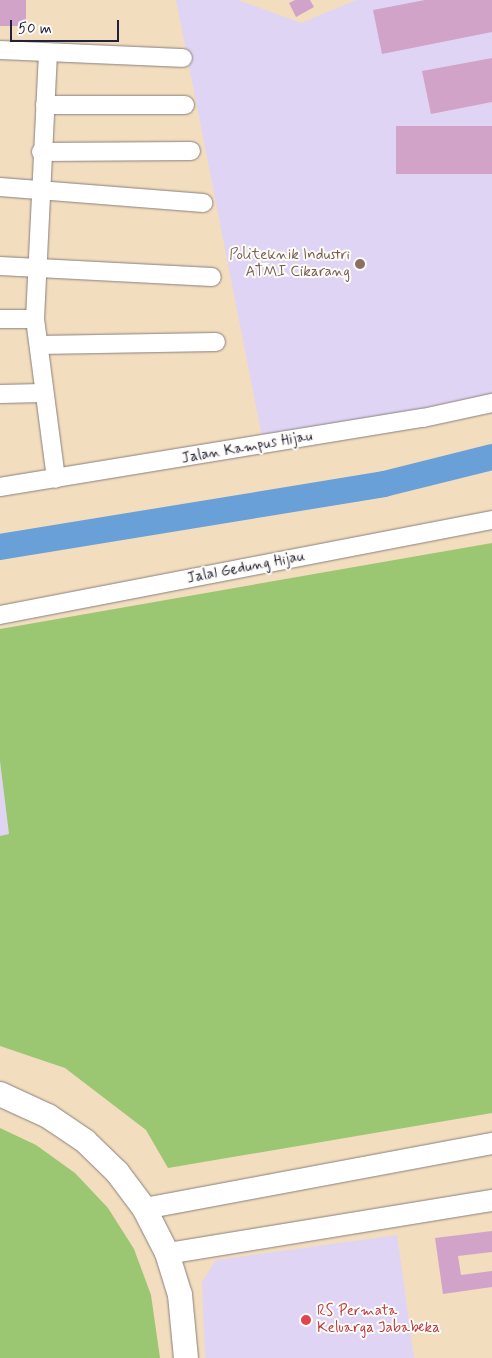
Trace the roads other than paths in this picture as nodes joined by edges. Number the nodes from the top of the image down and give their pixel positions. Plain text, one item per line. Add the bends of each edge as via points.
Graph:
1 (0, 50) edge
2 (48, 54) junction
3 (183, 58) dead end
4 (45, 105) junction
5 (185, 105) dead end
6 (191, 151) dead end
7 (42, 152) junction
8 (0, 187) edge
9 (39, 188) junction
10 (202, 203) dead end
11 (0, 266) edge
12 (39, 268) junction
13 (212, 277) dead end
14 (0, 319) edge
15 (35, 319) junction
16 (216, 342) dead end
17 (39, 345) junction
18 (43, 393) junction
19 (0, 394) edge
20 (492, 402) edge
21 (56, 478) junction
22 (0, 488) edge
23 (492, 520) edge
24 (0, 615) edge
25 (0, 1094) edge
26 (492, 1143) edge
27 (492, 1200) edge
28 (144, 1208) junction
29 (167, 1253) junction
30 (186, 1358) edge

1 - 2 street
2 - 3 street
2 - 4 street
4 - 5 street
4 - 7 street
6 - 7 street
7 - 9 street
8 - 9 street
9 - 10 street
9 - 12 street
11 - 12 street
12 - 13 street
12 - 15 street
14 - 15 street
15 - 17 street
16 - 17 street
17 - 18 street
18 - 19 street
18 - 21 street
20 - 21 street, Jalan Kampus Hijau via 423,418
21 - 22 street, Jalan Kampus Hijau
23 - 24 street, Jalal Gedung Hijau
25 - 28 main road via 48,1116 85,1141 117,1172
26 - 28 street
27 - 29 street
28 - 29 main road
29 - 30 main road via 180,1295

